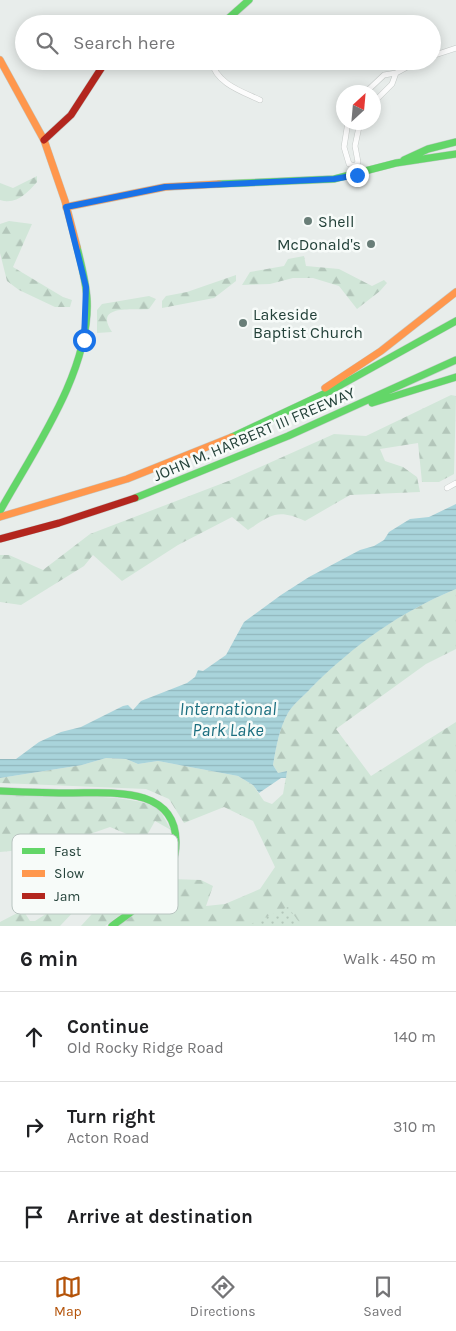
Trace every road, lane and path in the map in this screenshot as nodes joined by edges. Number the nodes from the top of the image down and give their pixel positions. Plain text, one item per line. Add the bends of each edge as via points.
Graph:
1 (249, 0) edge
2 (234, 15) edge
3 (456, 48) edge
4 (441, 53) edge
5 (0, 60) edge
6 (100, 70) edge
7 (216, 70) edge
8 (402, 70) edge
9 (396, 73) junction
10 (373, 85) edge
11 (381, 95) edge
12 (260, 100) dead end
13 (347, 130) edge
14 (358, 130) edge
15 (44, 140) junction
16 (456, 142) edge
17 (456, 154) edge
18 (396, 163) junction
19 (355, 166) junction
20 (357, 175) junction
21 (66, 207) junction
22 (456, 292) edge
23 (456, 321) edge
24 (456, 360) edge
25 (456, 377) edge
26 (355, 406) junction
27 (294, 409) junction
28 (456, 483) edge
29 (447, 488) dead end
30 (0, 511) edge
31 (0, 517) edge
32 (0, 539) edge
33 (0, 791) edge
34 (174, 834) edge
35 (128, 914) edge
36 (112, 926) edge

1 - 2 main road
3 - 4 street
5 - 15 main road
6 - 15 main road via 71,115
7 - 12 street via 227,85
8 - 9 street
9 - 10 street via 384,75
9 - 11 street via 392,84
13 - 19 street via 344,147 349,164
14 - 19 street via 355,146 358,162
15 - 21 main road
16 - 18 main road
17 - 18 main road
18 - 20 main road
19 - 20 street
20 - 21 main road via 334,179 165,187
21 - 30 main road via 86,287 83,346 72,381
22 - 27 main road via 382,351
23 - 27 main road, JOHN M. HARBERT III FREEWAY
24 - 26 main road, JOHN M. HARBERT III FREEWAY
25 - 26 main road via 394,398
26 - 32 main road, JOHN M. HARBERT III FREEWAY via 202,475 102,510
27 - 31 main road, JOHN M. HARBERT III FREEWAY via 216,445 118,482
28 - 29 street
33 - 34 main road via 125,794 148,800 164,810
35 - 36 main road

